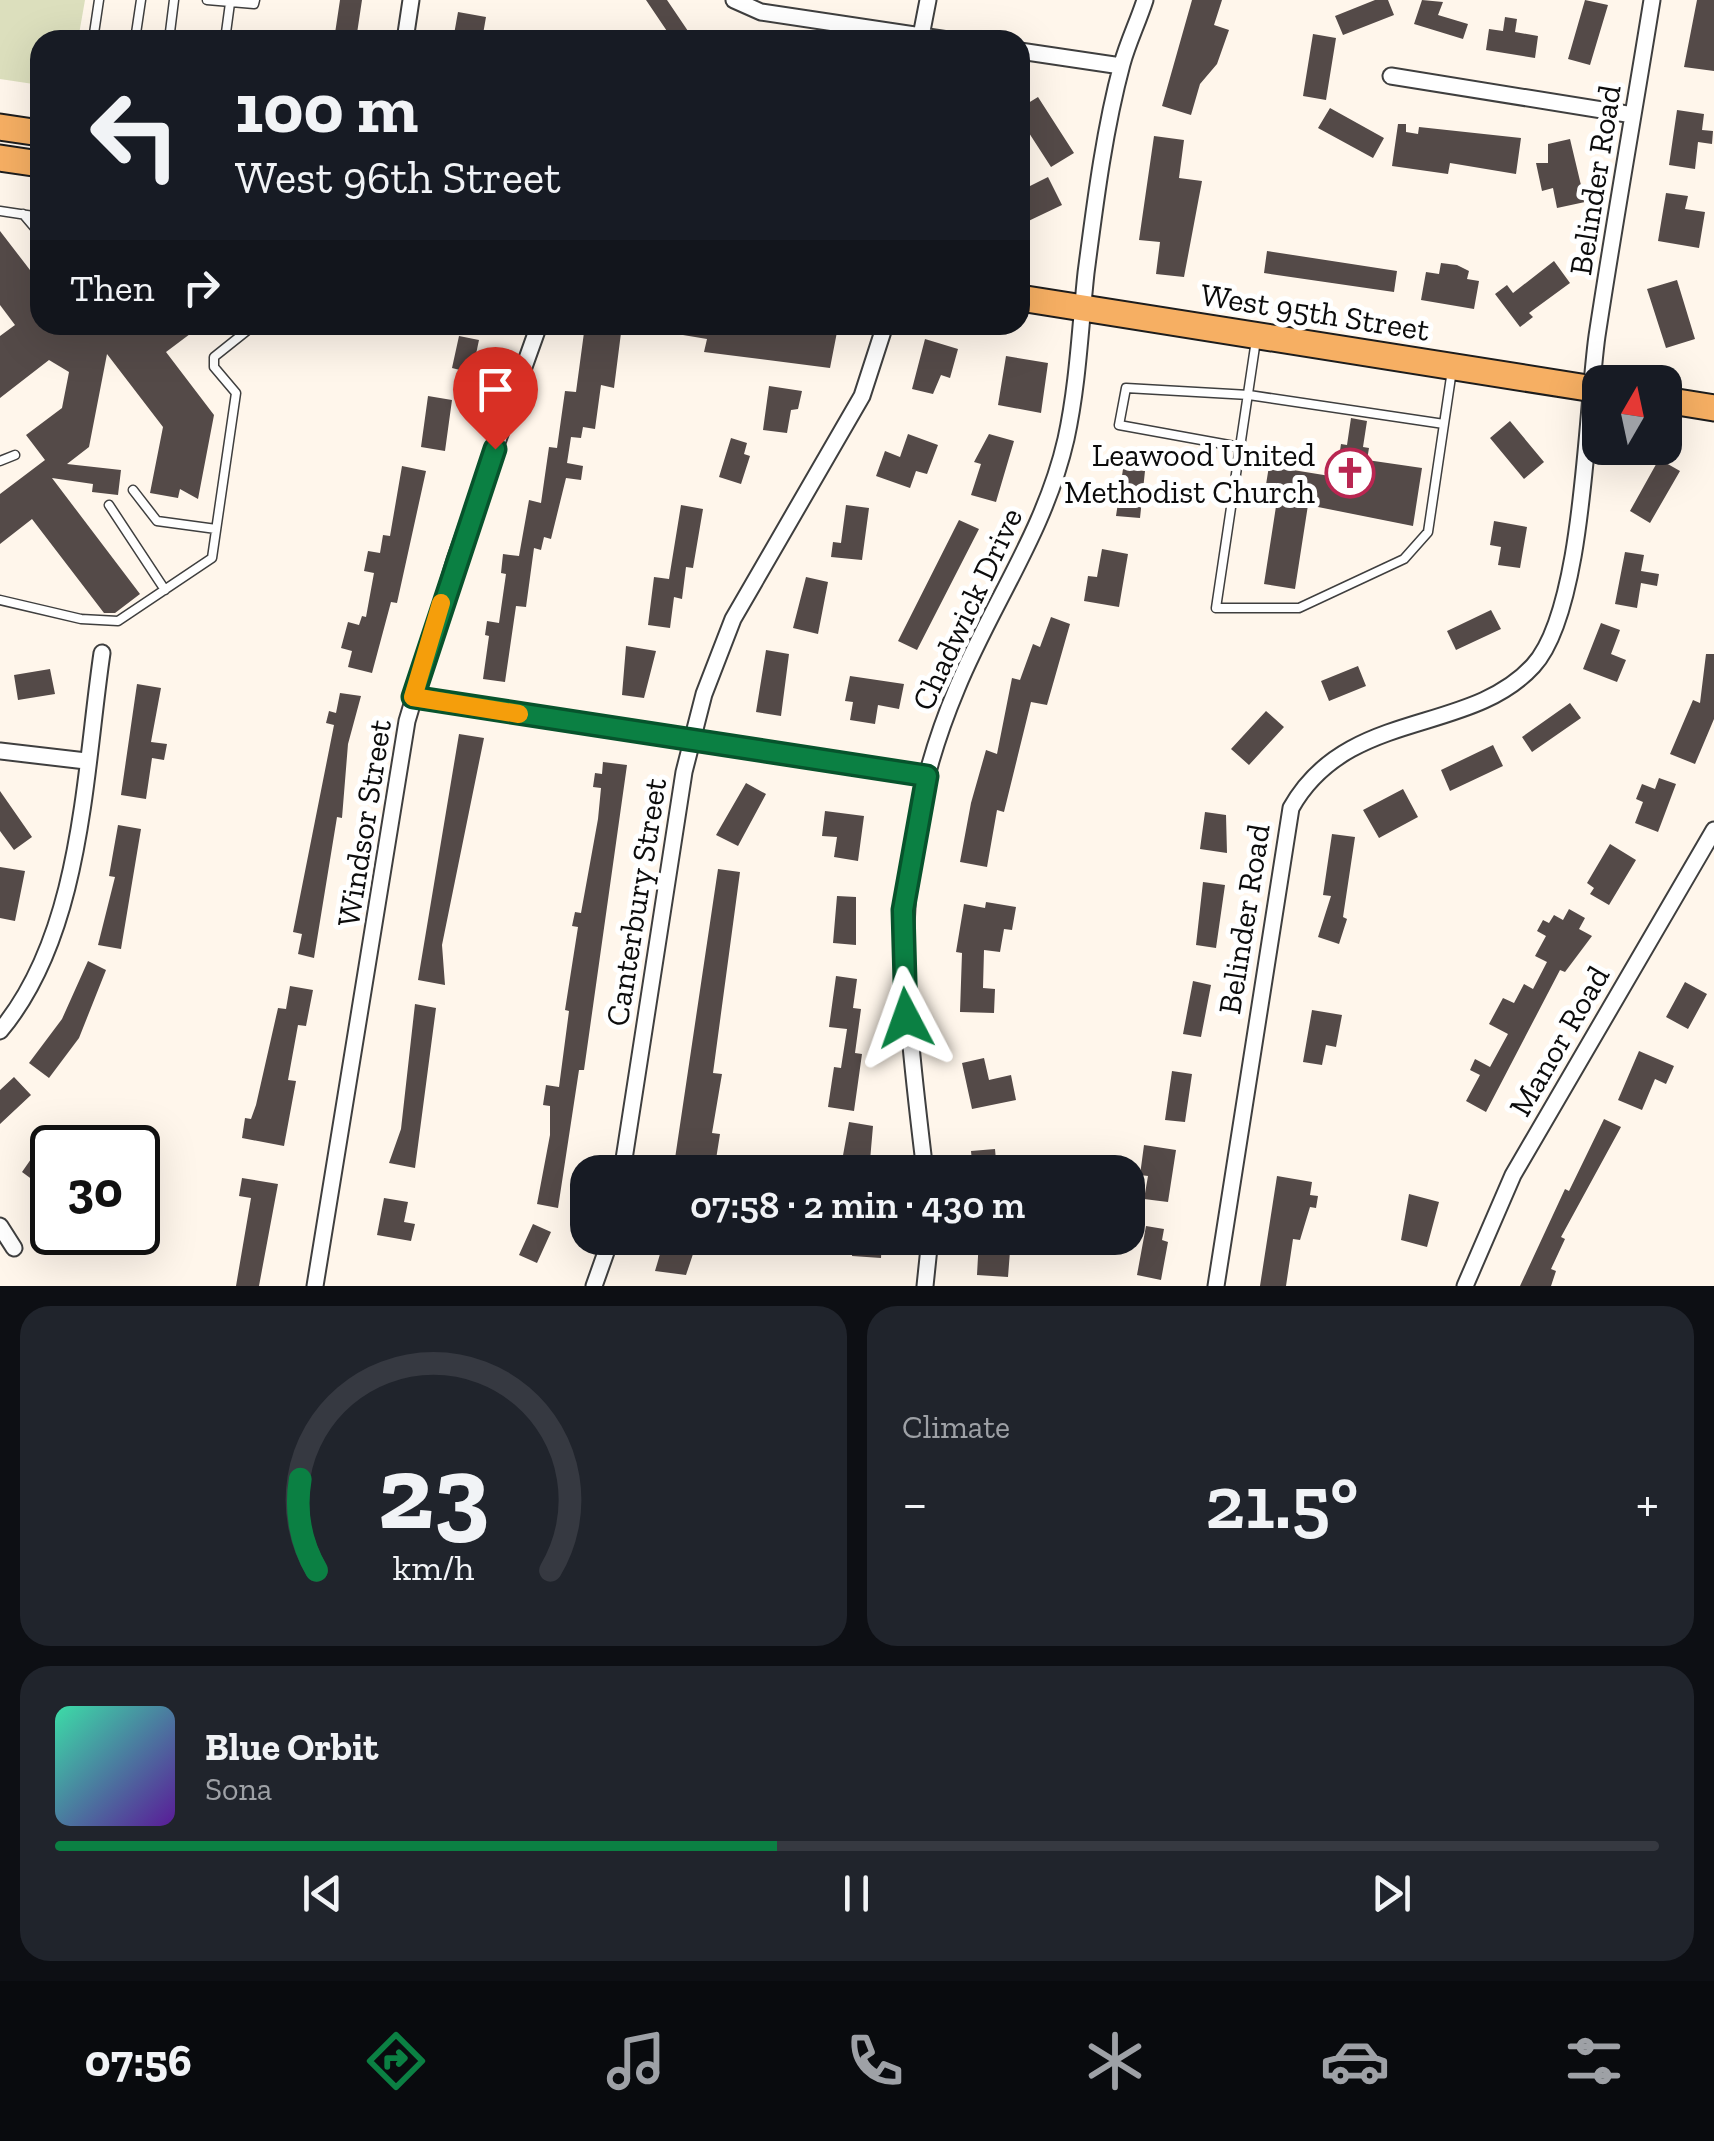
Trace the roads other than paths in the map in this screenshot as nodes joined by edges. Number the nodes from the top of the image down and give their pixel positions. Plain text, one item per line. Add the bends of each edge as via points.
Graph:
1 (99, 0) edge
2 (141, 0) edge
3 (174, 0) edge
4 (207, 0) edge
5 (254, 0) edge
6 (411, 0) edge
7 (734, 0) edge
8 (928, 0) edge
9 (1145, 0) edge
10 (1652, 0) edge
11 (230, 3) junction
12 (94, 30) edge
13 (136, 30) edge
14 (170, 30) edge
15 (226, 30) edge
16 (406, 30) edge
17 (881, 30) edge
18 (922, 30) edge
19 (1030, 52) edge
20 (1121, 66) junction
21 (1392, 76) dead end
22 (1634, 115) junction
23 (0, 127) edge
24 (30, 132) edge
25 (0, 158) edge
26 (30, 162) edge
27 (0, 210) edge
28 (23, 214) junction
29 (30, 215) edge
30 (30, 222) edge
31 (1030, 300) edge
32 (1083, 308) junction
33 (242, 335) edge
34 (535, 335) edge
35 (882, 335) edge
36 (1256, 335) junction
37 (1596, 365) edge
38 (1452, 366) junction
39 (1582, 387) edge
40 (1249, 394) junction
41 (1682, 403) edge
42 (1714, 408) edge
43 (1444, 424) junction
44 (1240, 447) junction
45 (15, 455) dead end
46 (0, 461) edge
47 (1585, 465) edge
48 (133, 490) dead end
49 (109, 505) dead end
50 (216, 529) junction
51 (165, 590) junction
52 (0, 600) edge
53 (102, 653) dead end
54 (413, 697) junction
55 (691, 740) junction
56 (0, 751) edge
57 (86, 760) junction
58 (927, 776) junction
59 (1714, 830) edge
60 (0, 1031) edge
61 (625, 1155) edge
62 (923, 1155) edge
63 (0, 1226) edge
64 (14, 1248) dead end
65 (605, 1255) edge
66 (928, 1255) edge
67 (315, 1286) edge
68 (594, 1286) edge
69 (925, 1286) edge
70 (1216, 1286) edge
71 (1465, 1286) edge

1 - 12 lane
2 - 13 lane
3 - 14 lane
4 - 11 lane
5 - 11 lane
6 - 16 street
7 - 17 street via 761,12
8 - 18 street
9 - 20 street, Chadwick Drive
10 - 22 street, Belinder Road
11 - 15 lane
19 - 20 street
20 - 32 street, Chadwick Drive
21 - 22 street
22 - 37 street, Belinder Road
23 - 24 main road
25 - 26 main road
27 - 28 lane
28 - 29 lane
28 - 30 lane
31 - 32 main road, West 95th Street
32 - 36 main road, West 95th Street
32 - 58 street, Chadwick Drive via 1077,378 1055,481 1035,537 958,686
33 - 50 lane via 214,357 214,367 236,393
34 - 54 street, Windsor Street
35 - 55 street, Canterbury Street via 862,396 734,619
36 - 38 main road, West 95th Street
36 - 40 lane
38 - 39 main road, West 95th Street
38 - 43 lane
40 - 43 lane
40 - 44 lane
40 - 44 lane via 1126,388 1118,425
41 - 42 main road
43 - 44 lane via 1428,532 1404,559 1300,608 1216,608
45 - 46 lane
47 - 70 street, Belinder Road via 1562,613 1546,651 1491,695 1329,760 1292,808
48 - 50 lane via 157,521
49 - 51 lane
50 - 51 lane via 212,558
51 - 52 lane via 118,621 81,620
53 - 57 street
54 - 55 street
54 - 67 street, Windsor Street
55 - 58 street
55 - 61 street, Canterbury Street
56 - 57 street
57 - 60 street via 62,913 35,980
58 - 62 street, Chadwick Drive via 908,860 903,965
59 - 71 street, Manor Road via 1513,1175
63 - 64 street
65 - 68 street
66 - 69 street

